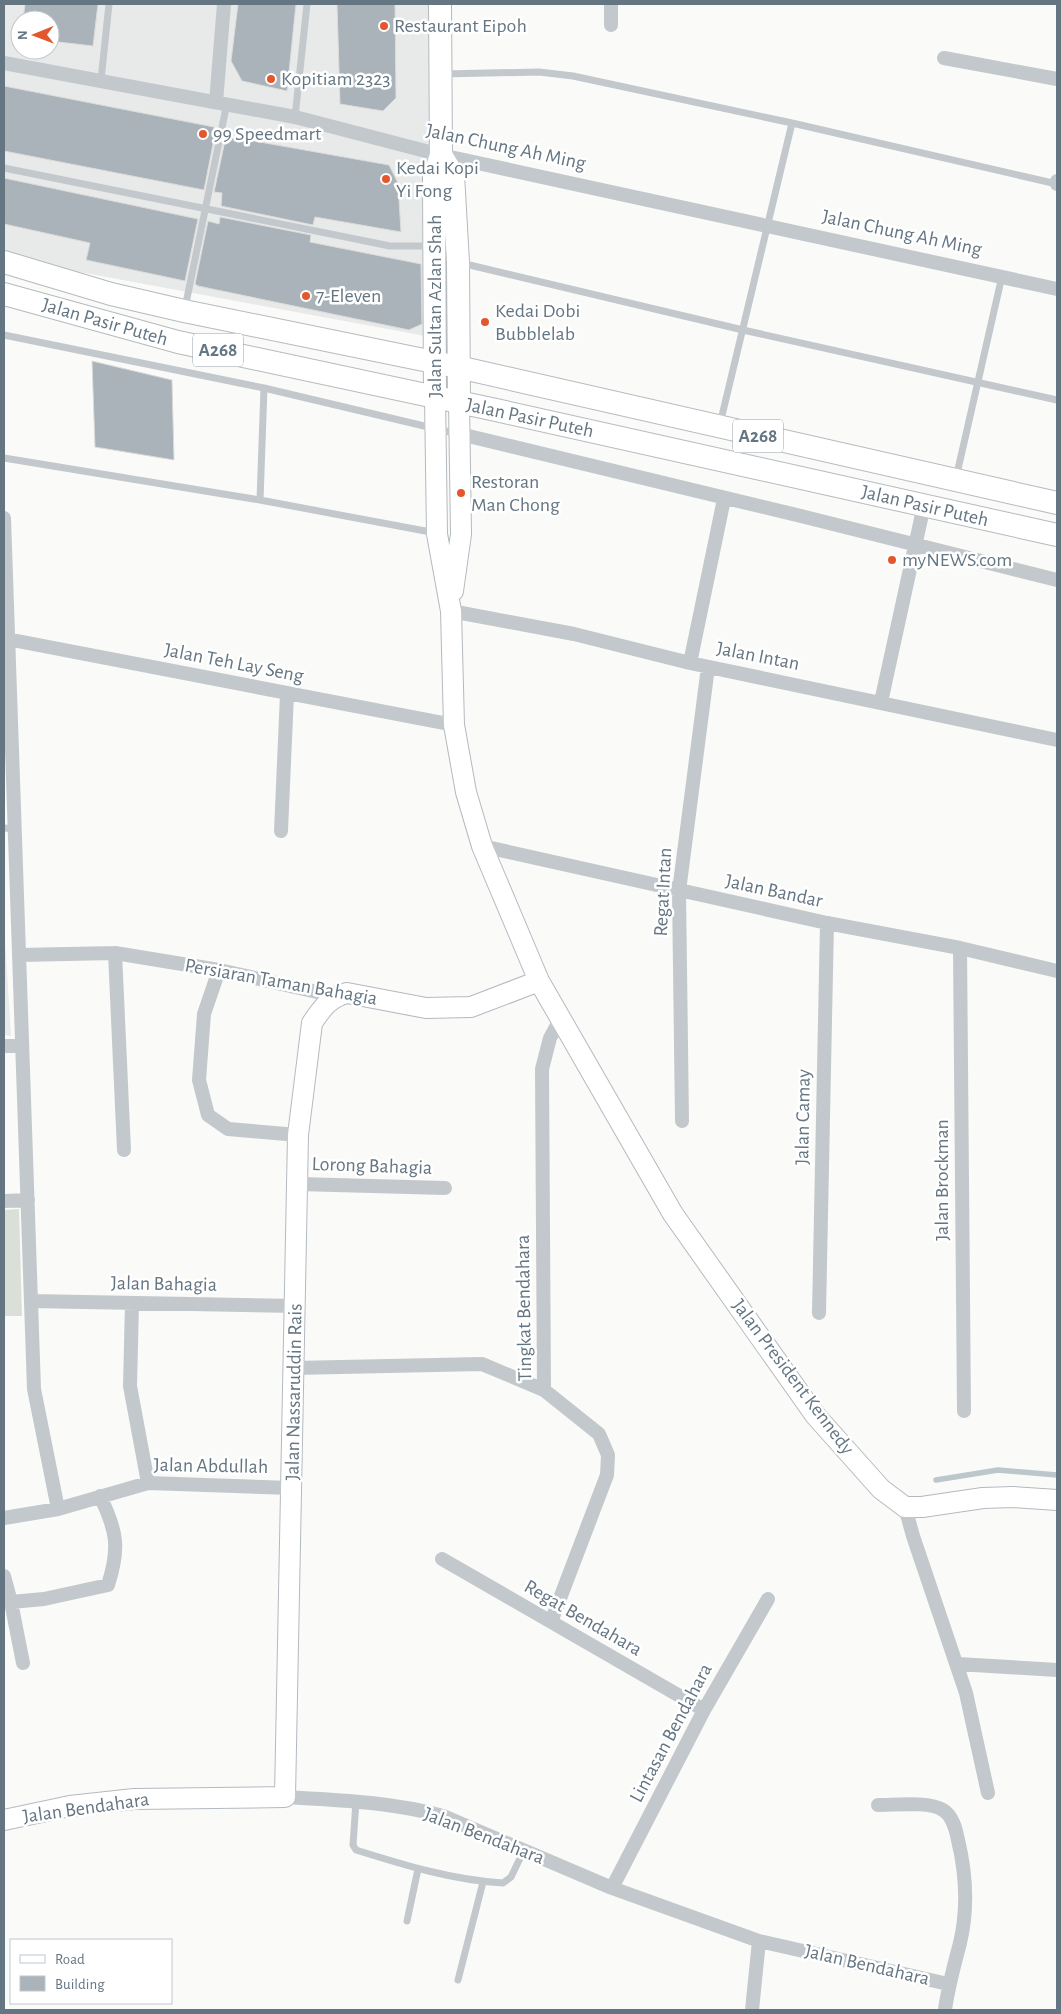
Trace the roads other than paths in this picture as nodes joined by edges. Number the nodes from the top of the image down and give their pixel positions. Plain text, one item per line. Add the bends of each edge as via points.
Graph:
1 (108, 4) edge
2 (224, 4) edge
3 (307, 4) edge
4 (440, 4) edge
5 (611, 4) edge
6 (612, 25) dead end
7 (944, 58) dead end
8 (4, 64) edge
9 (442, 74) junction
10 (1057, 79) edge
11 (101, 80) junction
12 (221, 102) junction
13 (295, 117) junction
14 (792, 123) junction
15 (441, 154) junction
16 (4, 168) edge
17 (1057, 183) edge
18 (206, 207) junction
19 (768, 225) junction
20 (434, 246) junction
21 (4, 262) edge
22 (458, 262) junction
23 (1002, 276) junction
24 (1057, 289) edge
25 (4, 294) edge
26 (184, 311) junction
27 (743, 330) junction
28 (4, 335) edge
29 (434, 362) junction
30 (458, 367) junction
31 (977, 383) junction
32 (264, 388) junction
33 (435, 397) junction
34 (1057, 400) edge
35 (459, 402) junction
36 (719, 427) junction
37 (435, 429) junction
38 (460, 434) junction
39 (4, 458) edge
40 (955, 481) junction
41 (724, 499) junction
42 (260, 500) junction
43 (1057, 503) edge
44 (924, 505) junction
45 (4, 518) edge
46 (437, 534) junction
47 (1057, 535) edge
48 (917, 545) junction
49 (1057, 580) edge
50 (451, 610) junction
51 (7, 639) junction
52 (690, 663) junction
53 (708, 666) junction
54 (287, 694) junction
55 (881, 702) junction
56 (454, 726) junction
57 (1057, 740) edge
58 (9, 828) edge
59 (281, 831) dead end
60 (482, 846) junction
61 (680, 890) junction
62 (827, 923) junction
63 (960, 948) junction
64 (115, 954) junction
65 (18, 955) junction
66 (219, 970) junction
67 (1057, 971) edge
68 (539, 981) junction
69 (334, 996) junction
70 (561, 1018) junction
71 (4, 1046) edge
72 (22, 1046) junction
73 (682, 1121) dead end
74 (298, 1134) junction
75 (124, 1150) dead end
76 (298, 1184) junction
77 (445, 1188) dead end
78 (28, 1200) junction
79 (4, 1201) edge
80 (31, 1301) junction
81 (132, 1303) junction
82 (296, 1306) junction
83 (819, 1313) dead end
84 (294, 1368) junction
85 (544, 1390) junction
86 (964, 1411) dead end
87 (148, 1483) junction
88 (292, 1488) junction
89 (100, 1496) junction
90 (1057, 1500) edge
91 (905, 1507) junction
92 (58, 1508) junction
93 (4, 1518) edge
94 (442, 1559) dead end
95 (4, 1576) edge
96 (768, 1599) dead end
97 (11, 1602) junction
98 (552, 1622) junction
99 (23, 1663) dead end
100 (958, 1664) junction
101 (1057, 1670) edge
102 (704, 1710) junction
103 (988, 1793) dead end
104 (285, 1797) junction
105 (356, 1801) junction
106 (878, 1805) dead end
107 (4, 1820) edge
108 (524, 1850) junction
109 (418, 1869) junction
110 (483, 1882) junction
111 (612, 1888) junction
112 (406, 1921) dead end
113 (759, 1941) junction
114 (458, 1980) dead end
115 (948, 1984) junction
116 (752, 2010) edge
117 (946, 2010) edge

1 - 11 lane
2 - 12 street
3 - 13 lane
4 - 9 main road, Jalan Sultan Azlan Shah
5 - 6 street
7 - 10 street
8 - 11 street, Jalan Chung Ah Ming
9 - 14 lane via 560,74
9 - 15 main road, Jalan Sultan Azlan Shah
11 - 12 street, Jalan Chung Ah Ming
12 - 13 street, Jalan Chung Ah Ming
12 - 18 lane
13 - 15 street, Jalan Chung Ah Ming
14 - 17 lane
14 - 19 lane
15 - 19 street, Jalan Chung Ah Ming
15 - 20 main road, Jalan Sultan Azlan Shah via 434,176
15 - 22 main road, Jalan Sultan Azlan Shah via 453,175
16 - 18 lane
18 - 20 lane via 390,246
18 - 26 lane
19 - 23 street, Jalan Chung Ah Ming
19 - 27 lane
20 - 29 main road, Jalan Sultan Azlan Shah
21 - 26 main road, Jalan Pasir Puteh / A268 via 111,294
22 - 27 lane
22 - 30 main road, Jalan Sultan Azlan Shah
23 - 24 street, Jalan Chung Ah Ming
23 - 31 lane
25 - 33 main road, Jalan Pasir Puteh / A268 via 178,342
26 - 29 main road, Jalan Pasir Puteh / A268
27 - 31 lane
27 - 36 lane
28 - 32 lane
29 - 30 main road, Jalan Pasir Puteh / A268
29 - 33 main road, Jalan Sultan Azlan Shah
30 - 35 main road, Jalan Sultan Azlan Shah
30 - 36 main road, Jalan Pasir Puteh / A268
31 - 34 lane
31 - 40 lane
32 - 37 lane
32 - 42 lane
33 - 35 main road, Jalan Pasir Puteh / A268
33 - 37 main road, Jalan Sultan Azlan Shah
35 - 38 main road, Jalan Sultan Azlan Shah
35 - 44 main road, Jalan Pasir Puteh / A268
36 - 40 main road, Jalan Pasir Puteh / A268
37 - 38 lane
37 - 46 main road
38 - 41 street
38 - 50 main road via 461,534
39 - 42 lane
40 - 43 main road, Jalan Pasir Puteh / A268
41 - 48 street
41 - 52 street
42 - 46 lane
44 - 47 main road, Jalan Pasir Puteh / A268
44 - 48 street
45 - 51 street
46 - 50 main road
48 - 49 street
48 - 55 street
50 - 52 street, Jalan Intan via 574,634
50 - 56 main road
51 - 54 street, Jalan Teh Lay Seng
51 - 58 street
52 - 53 street, Jalan Intan
53 - 55 street, Jalan Intan
53 - 61 street, Regat Intan
54 - 56 street, Jalan Teh Lay Seng
54 - 59 street
55 - 57 street, Jalan Intan
56 - 60 main road via 466,792
58 - 65 street
60 - 61 street, Jalan Bandar
60 - 68 main road
61 - 62 street, Jalan Bandar
61 - 73 street, Regat Intan
62 - 63 street, Jalan Bandar
62 - 83 street, Jalan Camay
63 - 67 street, Jalan Bandar
63 - 86 street, Jalan Brockman
64 - 65 street, Persiaran Taman Bahagia
64 - 66 street, Persiaran Taman Bahagia
64 - 75 street
65 - 72 street
66 - 69 street, Persiaran Taman Bahagia
66 - 74 street via 204,1014 198,1080 208,1115 228,1129
68 - 69 main road, Persiaran Taman Bahagia via 471,1007 426,1008 347,993
68 - 70 main road, Jalan President Kennedy
69 - 74 main road, Jalan Nassaruddin Rais via 312,1022
70 - 85 street, Tingkat Bendahara via 550,1038 542,1069
70 - 91 main road, Jalan President Kennedy via 679,1222 815,1414 881,1490
71 - 72 street
72 - 78 street
74 - 76 main road, Jalan Nassaruddin Rais
76 - 77 street, Lorong Bahagia
76 - 82 main road, Jalan Nassaruddin Rais
78 - 79 street
78 - 80 street
80 - 81 street, Jalan Bahagia
80 - 92 street via 34,1389
81 - 82 street, Jalan Bahagia
81 - 87 street via 130,1386
82 - 84 main road, Jalan Nassaruddin Rais
84 - 85 street via 482,1364
84 - 88 main road, Jalan Nassaruddin Rais
85 - 98 street, Tingkat Bendahara via 599,1434 608,1455 607,1475
87 - 88 street, Jalan Abdullah
87 - 89 street, Jalan Abdullah
88 - 104 main road, Jalan Nassaruddin Rais
89 - 92 street, Jalan Abdullah
89 - 97 street via 112,1520 116,1538 116,1560 108,1585 44,1599
90 - 91 main road via 983,1498
91 - 100 street
92 - 93 street, Jalan Abdullah
94 - 98 street, Regat Bendahara
95 - 97 street
96 - 102 street, Lintasan Bendahara
97 - 99 street
98 - 102 street, Regat Bendahara
100 - 101 street
100 - 103 street
102 - 111 street, Lintasan Bendahara
104 - 105 street, Jalan Bendahara
104 - 107 main road, Jalan Bendahara via 134,1799 70,1806
105 - 108 street, Jalan Bendahara via 444,1816
105 - 109 lane via 353,1845 356,1850
106 - 115 street via 928,1806 943,1810 955,1824 963,1859 965,1896 960,1941
108 - 110 lane via 511,1877 503,1883
108 - 111 street, Jalan Bendahara
109 - 110 lane
109 - 112 lane
110 - 114 lane
111 - 113 street, Jalan Bendahara
113 - 115 street, Jalan Bendahara
113 - 116 street
115 - 117 street

